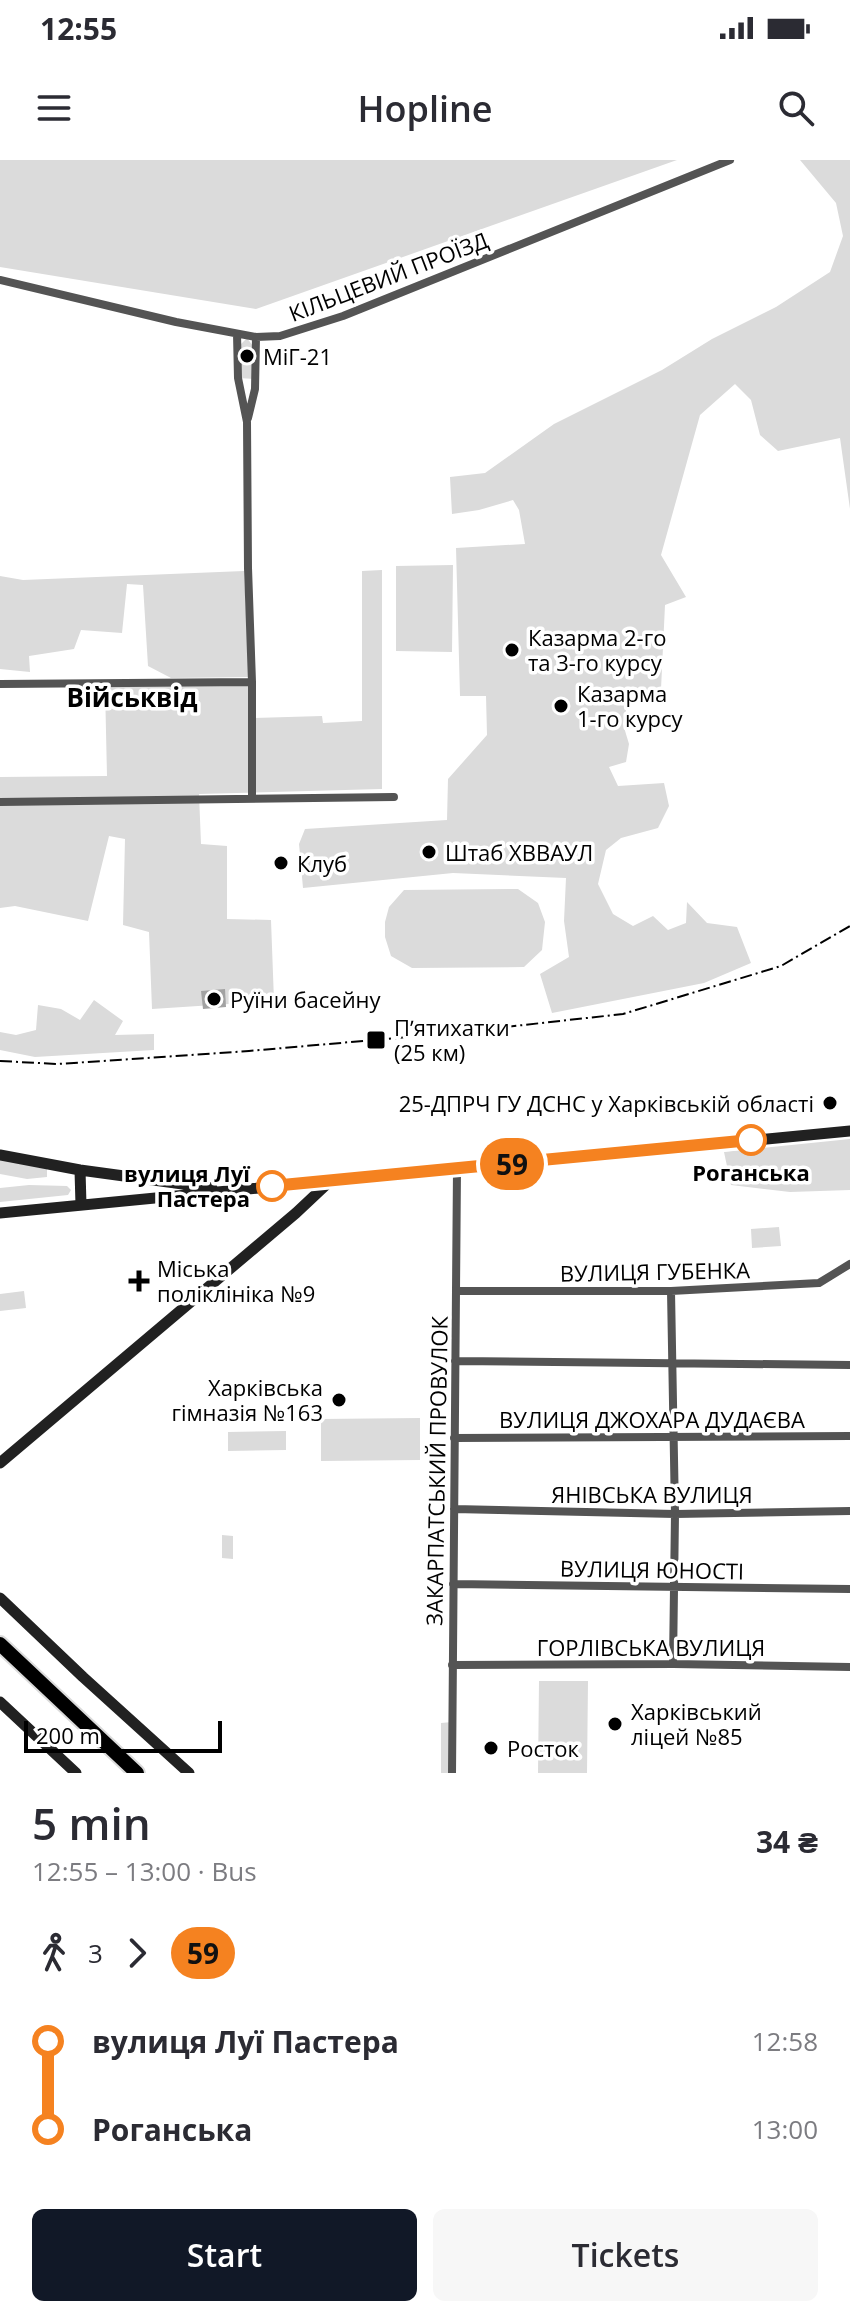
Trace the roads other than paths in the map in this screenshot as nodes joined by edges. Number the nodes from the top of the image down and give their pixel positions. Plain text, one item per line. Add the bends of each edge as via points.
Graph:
1 (730, 160) edge
2 (0, 280) edge
3 (237, 334) junction
4 (256, 337) junction
5 (247, 422) junction
6 (252, 682) junction
7 (0, 684) edge
8 (394, 797) dead end
9 (252, 799) junction
10 (0, 802) edge
11 (850, 1131) edge
12 (0, 1155) edge
13 (80, 1170) junction
14 (457, 1170) junction
15 (329, 1182) junction
16 (224, 1191) junction
17 (81, 1205) junction
18 (0, 1213) edge
19 (850, 1264) edge
20 (456, 1291) junction
21 (671, 1291) junction
22 (455, 1361) junction
23 (672, 1364) junction
24 (850, 1365) edge
25 (850, 1436) edge
26 (454, 1438) junction
27 (672, 1438) junction
28 (0, 1463) edge
29 (454, 1509) junction
30 (850, 1511) edge
31 (675, 1514) junction
32 (453, 1584) junction
33 (674, 1586) junction
34 (850, 1589) edge
35 (0, 1598) edge
36 (0, 1644) edge
37 (673, 1664) junction
38 (452, 1665) junction
39 (850, 1667) edge
40 (0, 1702) edge
41 (76, 1773) edge
42 (137, 1773) edge
43 (189, 1773) edge
44 (452, 1773) edge

1 - 4 street, КІЛЬЦЕВИЙ ПРОЇЗД via 343,316 280,336
2 - 3 street, КІЛЬЦЕВИЙ ПРОЇЗД
3 - 4 street, КІЛЬЦЕВИЙ ПРОЇЗД
3 - 5 street
4 - 5 street via 255,389
5 - 6 street
6 - 7 street
6 - 9 street
8 - 9 street
9 - 10 street
11 - 14 street
12 - 13 street
13 - 16 street
13 - 17 street
14 - 15 street
14 - 20 street, ЗАКАРПАТСЬКИЙ ПРОВУЛОК
15 - 16 street
15 - 28 street
16 - 17 street
17 - 18 street
19 - 21 street, ВУЛИЦЯ ГУБЕНКА via 819,1283
20 - 21 street, ВУЛИЦЯ ГУБЕНКА
20 - 22 street, ЗАКАРПАТСЬКИЙ ПРОВУЛОК
21 - 23 street
22 - 23 street
22 - 26 street, ЗАКАРПАТСЬКИЙ ПРОВУЛОК
23 - 24 street
23 - 27 street
25 - 27 street, ВУЛИЦЯ ДЖОХАРА ДУДАЄВА
26 - 27 street, ВУЛИЦЯ ДЖОХАРА ДУДАЄВА
26 - 29 street, ЗАКАРПАТСЬКИЙ ПРОВУЛОК
27 - 31 street
29 - 31 street, ЯНІВСЬКА ВУЛИЦЯ
29 - 32 street, ЗАКАРПАТСЬКИЙ ПРОВУЛОК
30 - 31 street, ЯНІВСЬКА ВУЛИЦЯ
31 - 33 street
32 - 33 street, ВУЛИЦЯ ЮНОСТІ
32 - 38 street, ЗАКАРПАТСЬКИЙ ПРОВУЛОК
33 - 34 street, ВУЛИЦЯ ЮНОСТІ
33 - 37 street
35 - 43 street
36 - 42 highway
37 - 38 street, ГОРЛІВСЬКА ВУЛИЦЯ
37 - 39 street, ГОРЛІВСЬКА ВУЛИЦЯ
38 - 44 street, ЗАКАРПАТСЬКИЙ ПРОВУЛОК
40 - 41 street

